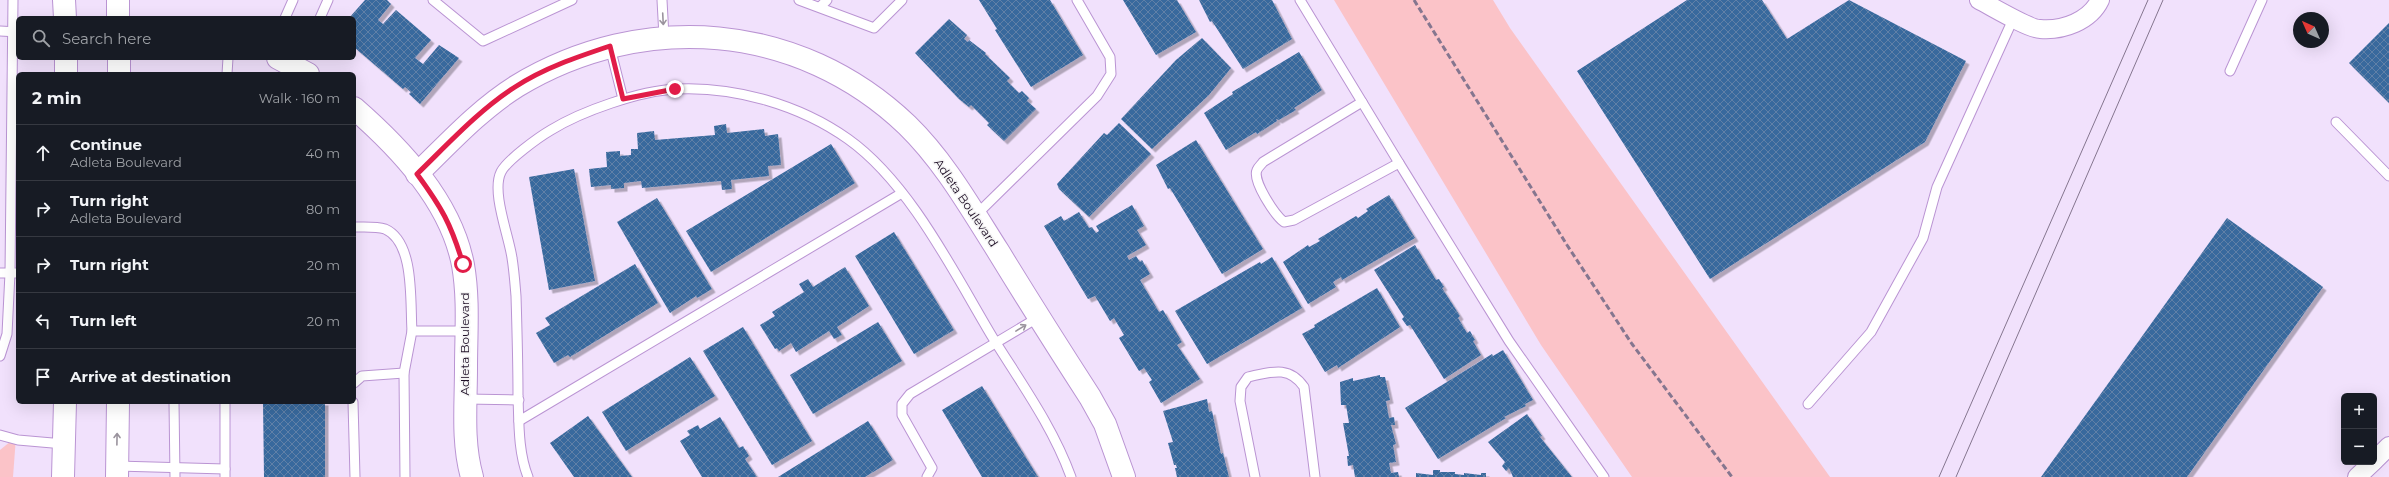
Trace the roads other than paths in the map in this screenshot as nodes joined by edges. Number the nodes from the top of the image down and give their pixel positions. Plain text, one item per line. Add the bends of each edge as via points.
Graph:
1 (13, 0) edge
2 (64, 0) edge
3 (118, 0) edge
4 (293, 0) edge
5 (328, 0) edge
6 (433, 0) edge
7 (572, 0) edge
8 (662, 0) edge
9 (799, 0) edge
10 (827, 0) edge
11 (902, 0) edge
12 (1077, 0) edge
13 (1300, 0) edge
14 (2100, 0) edge
15 (2262, 0) edge
16 (1990, 2) edge
17 (820, 7) junction
18 (65, 16) edge
19 (118, 16) edge
20 (286, 16) edge
21 (321, 16) edge
22 (2014, 17) junction
23 (0, 31) edge
24 (16, 32) edge
25 (664, 37) junction
26 (610, 46) junction
27 (66, 60) edge
28 (119, 60) edge
29 (228, 60) edge
30 (285, 60) edge
31 (2230, 71) dead end
32 (66, 72) edge
33 (119, 72) edge
34 (227, 72) edge
35 (305, 72) edge
36 (623, 99) junction
37 (1362, 102) junction
38 (356, 110) edge
39 (2336, 122) dead end
40 (1399, 163) junction
41 (417, 174) junction
42 (2389, 176) edge
43 (902, 193) junction
44 (976, 215) junction
45 (356, 227) edge
46 (9, 273) edge
47 (1039, 317) junction
48 (412, 331) junction
49 (466, 331) junction
50 (1000, 341) junction
51 (0, 356) edge
52 (404, 373) junction
53 (356, 381) edge
54 (466, 399) junction
55 (519, 400) junction
56 (65, 404) edge
57 (118, 404) edge
58 (174, 404) edge
59 (225, 404) edge
60 (353, 404) edge
61 (1808, 404) dead end
62 (519, 421) junction
63 (0, 435) edge
64 (64, 444) junction
65 (2389, 446) edge
66 (175, 467) junction
67 (2368, 469) edge
68 (117, 472) edge
69 (225, 473) edge
70 (63, 477) edge
71 (175, 477) edge
72 (355, 477) edge
73 (405, 477) edge
74 (472, 477) edge
75 (528, 477) edge
76 (927, 477) edge
77 (1071, 477) edge
78 (1124, 477) edge
79 (1255, 477) edge
80 (1316, 477) edge
81 (1604, 477) edge

1 - 24 lane
2 - 18 street
3 - 19 street
4 - 20 lane
5 - 21 lane
6 - 7 lane via 482,41
8 -> 25 lane
9 - 17 lane
10 - 17 lane
11 - 17 lane via 874,28
12 - 44 lane via 1110,56 1112,74 1097,96
13 - 37 lane
14 - 22 street via 2096,8 2076,24 2039,29
15 - 31 lane
16 - 22 street
22 - 61 lane via 1937,187 1923,238 1871,332
23 - 24 lane
24 - 46 lane
25 - 26 street, Adleta Boulevard
25 - 44 street, Adleta Boulevard via 727,39 773,48 833,72 858,86 907,125 930,150
26 - 36 lane
26 - 41 street, Adleta Boulevard via 542,72 515,87 463,130
27 - 32 street
28 - 33 street
29 - 34 lane
30 - 35 street
36 - 43 lane via 675,89 720,91 761,99 809,116 849,140 885,172
36 - 55 lane via 572,117 534,140 501,170 497,187 512,257 516,294
37 - 40 lane
37 - 40 lane via 1263,162 1257,170 1256,180 1278,217 1284,222 1294,220
38 - 41 street, Adleta Boulevard
39 - 42 lane
40 - 81 lane via 1508,341
41 - 49 street, Adleta Boulevard via 442,207 453,231 463,264
43 - 50 lane
43 - 62 lane
44 - 47 street, Adleta Boulevard
45 - 48 lane via 383,228 396,235 403,246
46 - 51 lane via 7,334
50 -> 47 lane
47 - 78 street, Adleta Boulevard via 1105,424
48 - 49 lane
48 - 52 lane
49 - 54 street, Adleta Boulevard
50 - 76 lane via 910,394 902,404 902,415 932,468
50 - 77 lane via 1050,430
52 - 53 lane via 362,376
52 - 73 lane
54 - 55 lane
54 - 74 street, Adleta Boulevard via 467,460
55 - 62 lane
56 - 64 street
68 -> 57 street
58 - 66 lane
59 - 69 lane
60 - 72 lane
62 - 75 lane via 524,465
63 - 64 lane via 18,440
64 - 70 street
65 - 67 street
66 - 68 lane
66 - 69 lane
66 - 71 lane
79 - 80 lane via 1240,401 1241,387 1248,377 1286,372 1298,379 1304,387

